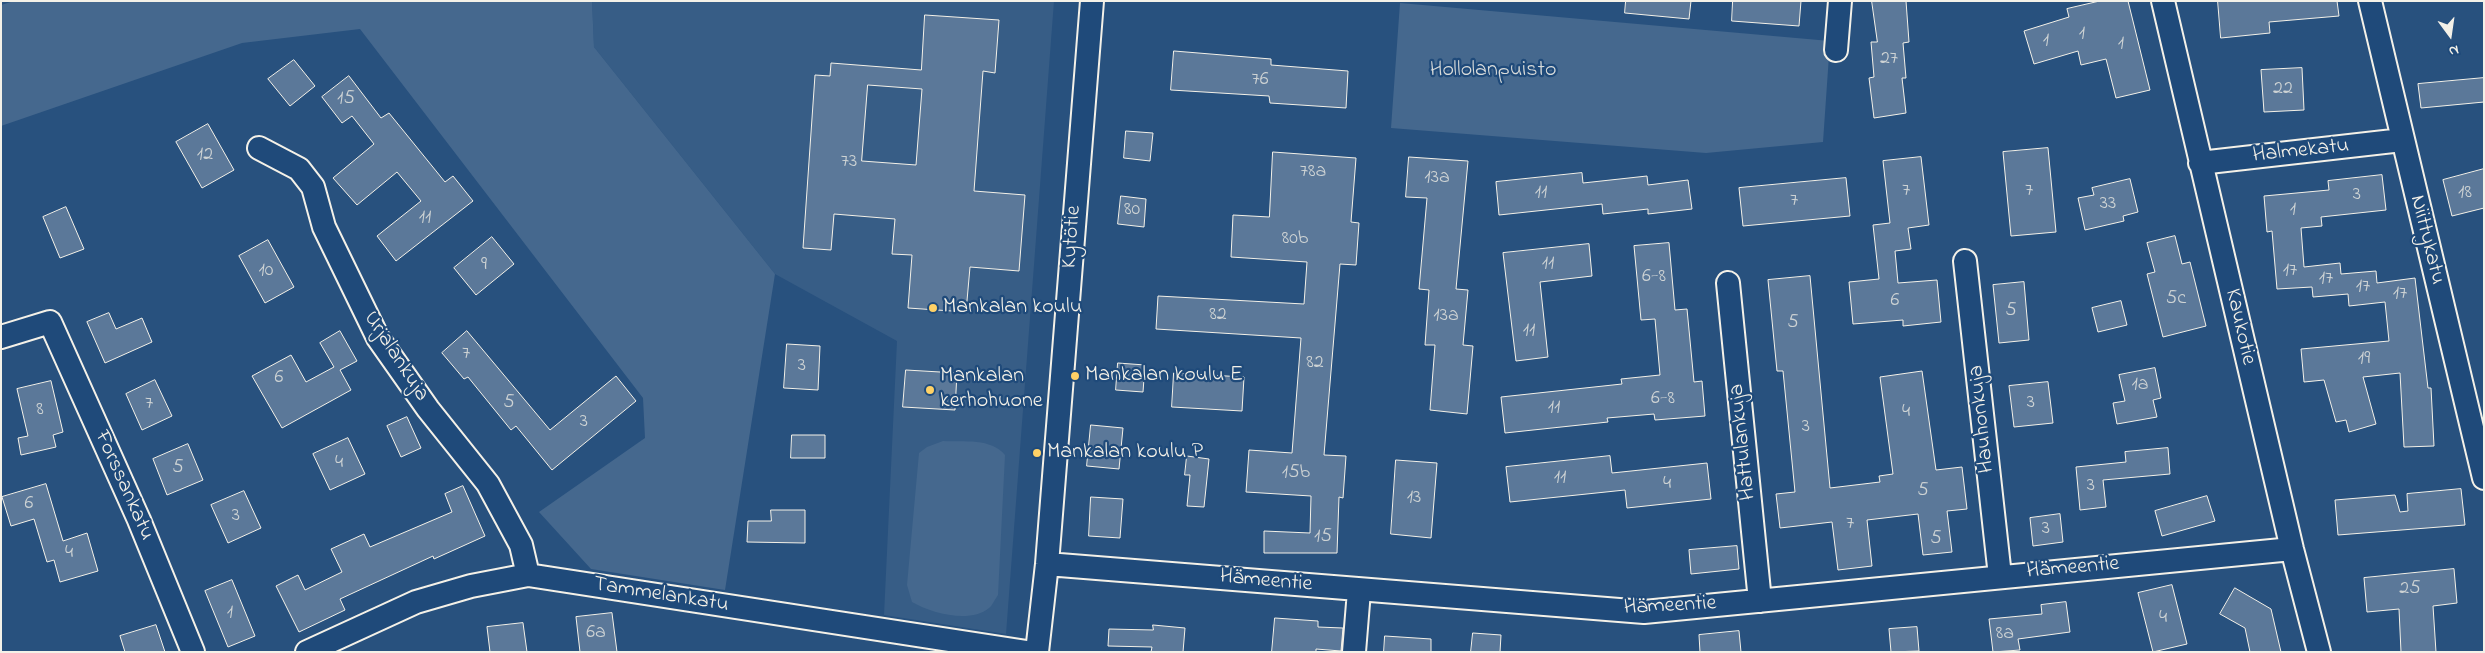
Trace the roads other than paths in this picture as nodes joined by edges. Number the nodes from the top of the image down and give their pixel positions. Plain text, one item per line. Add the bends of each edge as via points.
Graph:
1 (1092, 1) edge
2 (1840, 1) edge
3 (2163, 1) edge
4 (2370, 1) edge
5 (1836, 50) dead end
6 (2402, 140) junction
7 (259, 148) dead end
8 (2200, 163) junction
9 (1965, 261) dead end
10 (1728, 283) dead end
11 (1, 337) edge
12 (2484, 478) edge
13 (2292, 548) junction
14 (1048, 564) junction
15 (528, 575) junction
16 (2000, 576) junction
17 (1359, 591) junction
18 (1760, 601) junction
19 (193, 652) edge
20 (307, 652) edge
21 (1027, 652) edge
22 (1037, 652) edge
23 (1354, 652) edge
24 (2318, 652) edge

1 - 14 street, Kytötie
2 - 5 street
3 - 8 street, Kaukotie
4 - 6 street, Niittykatu
6 - 8 street, Halmekatu
6 - 12 street, Niittykatu
7 - 15 street, Urjalankuja via 299,169 313,187 324,227 378,338 428,409 488,484 521,545
8 - 13 street, Kaukotie
9 - 16 street, Hauhonkuja
10 - 18 street, Hattulankuja
11 - 19 street, Forssankatu via 50,322 139,520
13 - 16 street, Hämeentie
13 - 24 street, Kaukotie
14 - 17 street, Hämeentie
14 - 22 street, Kytötie
15 - 20 street, Tammelankatu via 471,586 416,602
15 - 21 street, Tammelankatu
16 - 18 street, Hämeentie
17 - 18 street, Hämeentie via 1644,612
17 - 23 street

